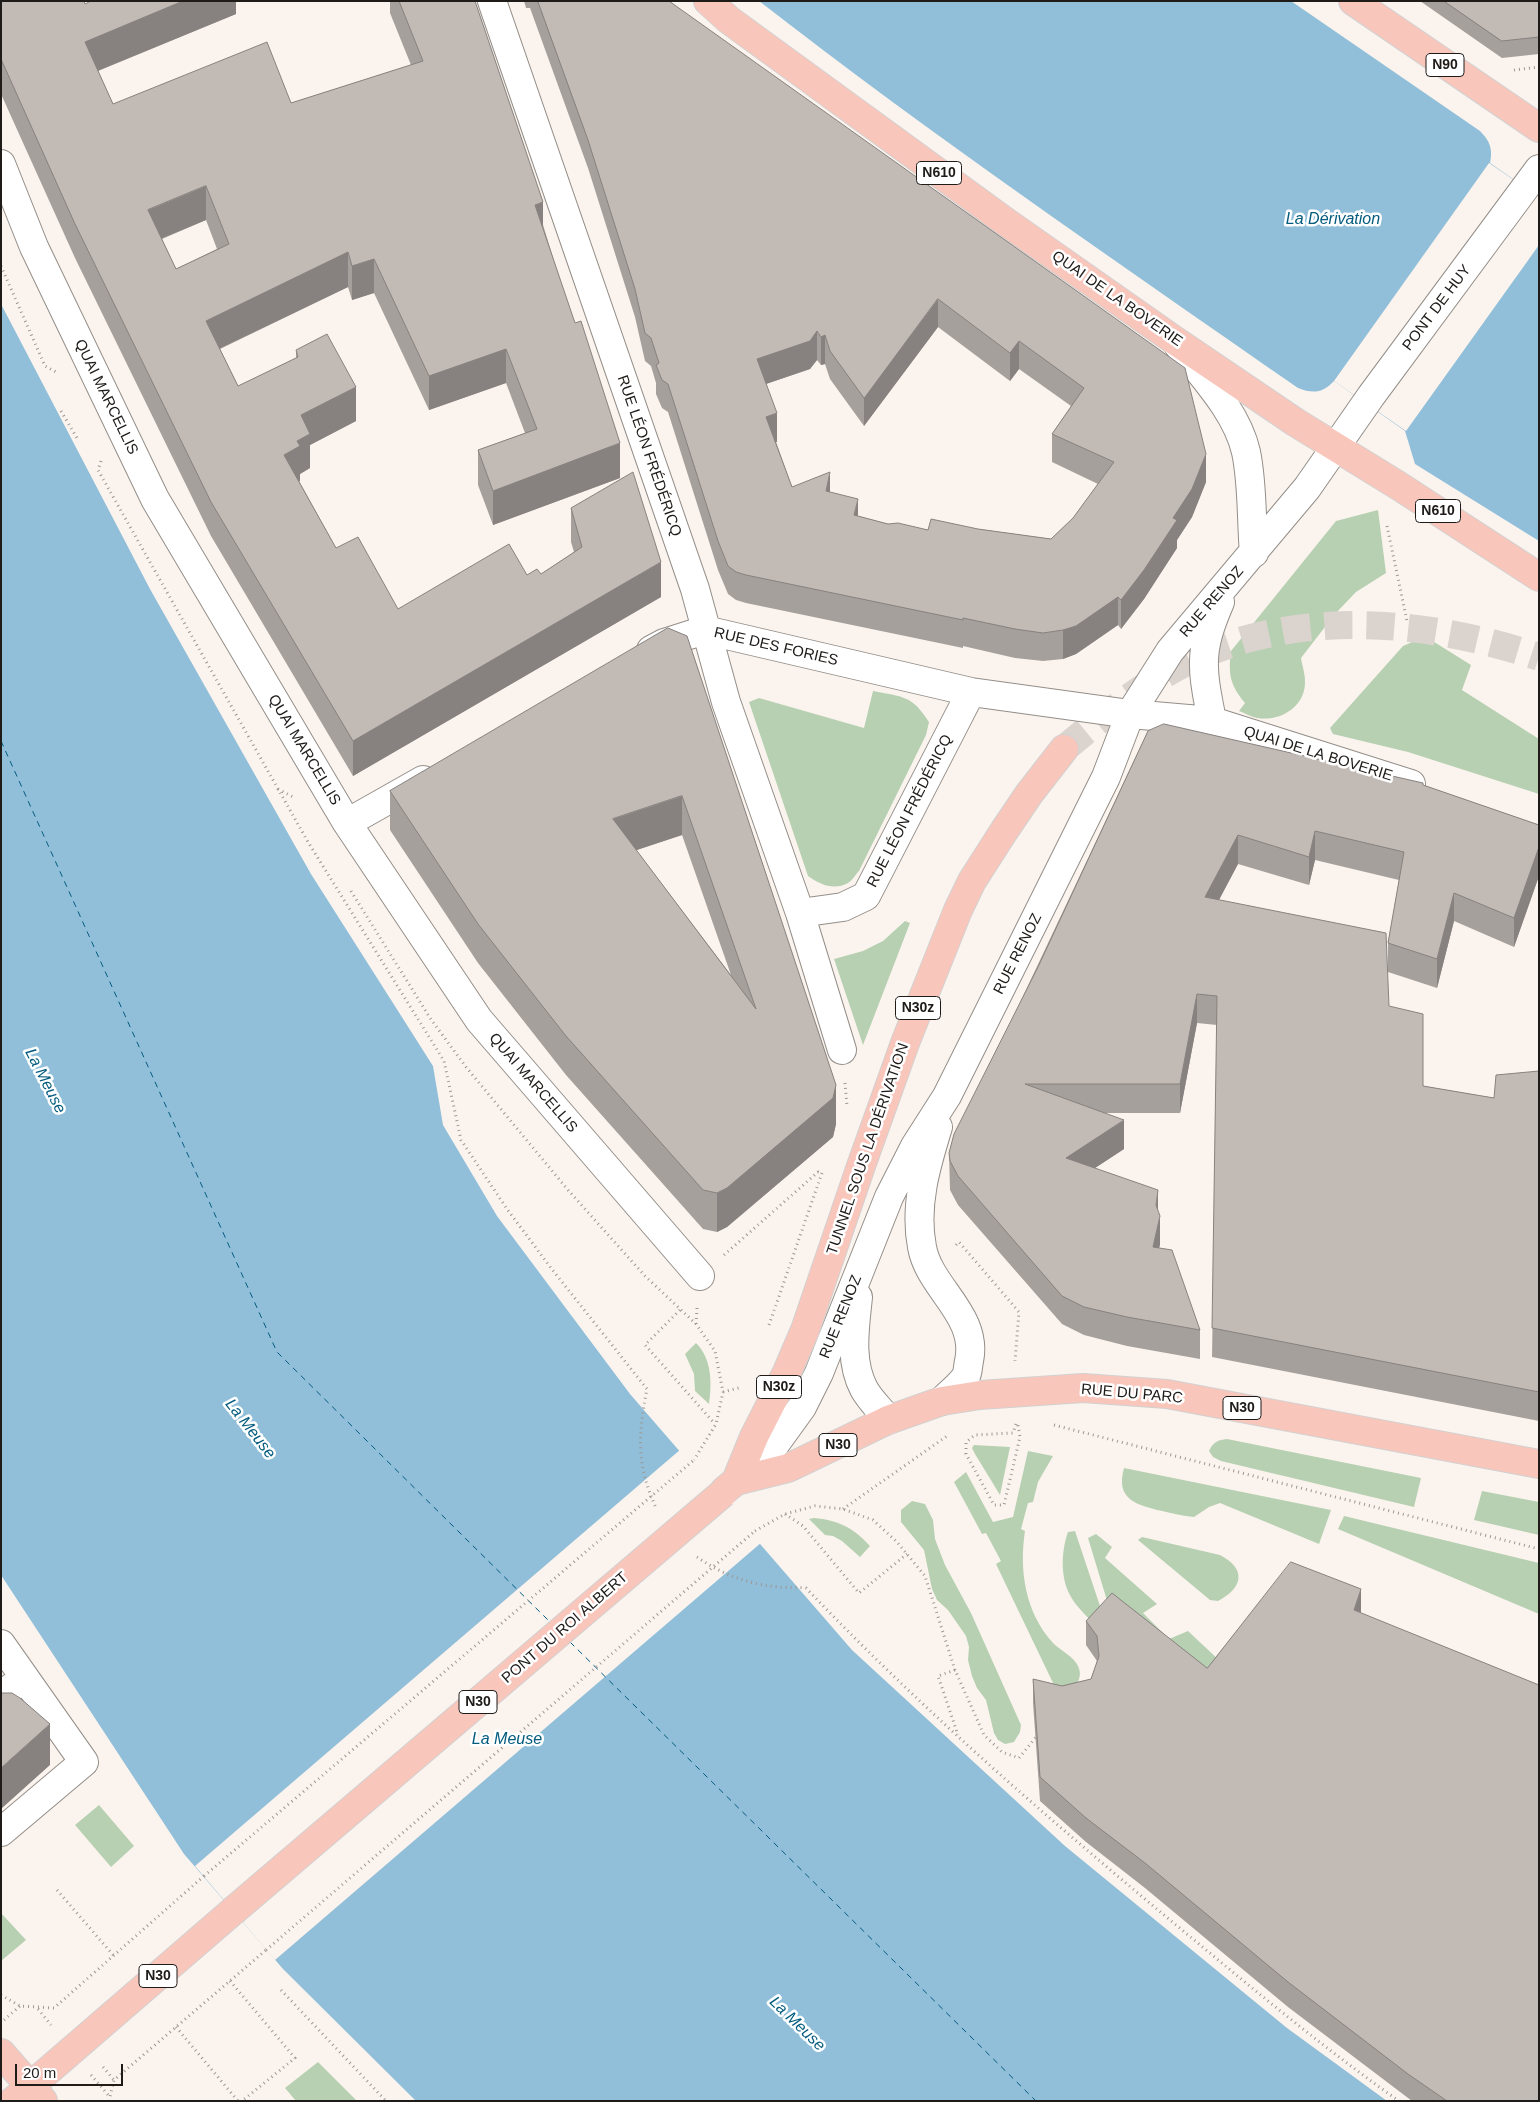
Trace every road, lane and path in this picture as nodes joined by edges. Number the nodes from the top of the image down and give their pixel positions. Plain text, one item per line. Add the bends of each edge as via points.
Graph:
1 (492, 1) edge
2 (708, 1) edge
3 (1353, 1) edge
4 (1539, 67) edge
5 (1510, 71) dead end
6 (1539, 128) edge
7 (1, 164) edge
8 (1532, 178) edge
9 (1174, 340) junction
10 (61, 411) dead end
11 (77, 438) dead end
12 (1336, 448) junction
13 (1387, 526) dead end
14 (1254, 553) junction
15 (1539, 577) edge
16 (1228, 585) junction
17 (1407, 621) dead end
18 (705, 630) junction
19 (630, 662) edge
20 (971, 692) junction
21 (1130, 714) junction
22 (1212, 721) junction
23 (1064, 749) tunnel mouth
24 (441, 770) edge
25 (278, 789) dead end
26 (1435, 791) edge
27 (290, 796) dead end
28 (296, 804) dead end
29 (347, 823) junction
30 (347, 886) dead end
31 (800, 913) junction
32 (842, 1050) joint
33 (947, 1096) junction
34 (847, 1108) dead end
35 (825, 1166) dead end
36 (821, 1174) junction
37 (959, 1242) dead end
38 (862, 1266) junction
39 (700, 1276) joint
40 (775, 1308) dead end
41 (680, 1310) junction
42 (942, 1401) junction
43 (1015, 1405) junction
44 (643, 1409) dead end
45 (888, 1420) junction
46 (716, 1424) junction
47 (1051, 1424) dead end
48 (1007, 1433) dead end
49 (929, 1446) dead end
50 (1539, 1464) edge
51 (729, 1487) junction
52 (844, 1509) junction
53 (785, 1514) junction
54 (1539, 1549) edge
55 (907, 1554) junction
56 (798, 1587) dead end
57 (1, 1644) edge
58 (955, 1670) junction
59 (25, 1678) junction
60 (1, 1695) edge
61 (958, 1735) junction
62 (1036, 1737) edge
63 (1, 1832) edge
64 (57, 1890) dead end
65 (114, 1956) junction
66 (230, 1981) junction
67 (281, 1990) dead end
68 (1, 1995) edge
69 (20, 2006) junction
70 (1, 2022) edge
71 (176, 2027) junction
72 (1, 2053) edge
73 (29, 2096) edge
74 (109, 2101) edge
75 (238, 2101) edge
76 (242, 2101) edge
77 (386, 2101) edge
78 (1399, 2101) edge

1 - 18 street, RUE LÉON FRÉDÉRICQ via 695,589
2 - 9 main road, QUAI DE LA BOVERIE / N610 via 729,20 1006,222
3 - 6 main road, N90
4 - 5 path
7 - 29 street, QUAI MARCELLIS via 34,247 155,499
8 - 12 street, PONT DE HUY
9 - 12 main road, QUAI DE LA BOVERIE / N610
9 - 14 street via 1220,399 1240,436 1246,452
10 - 11 path
12 - 14 street, RUE RENOZ
12 - 15 main road, QUAI DE LA BOVERIE / N610
13 - 17 path
14 - 16 street, RUE RENOZ
16 - 21 street, RUE RENOZ via 1170,650
16 - 22 street via 1205,646 1204,666
18 - 19 street, RUE DES FORIES via 664,643
18 - 20 street, RUE DES FORIES
18 - 31 street, RUE LÉON FRÉDÉRICQ via 726,702
20 - 21 street, RUE DES FORIES
20 - 31 street, RUE LÉON FRÉDÉRICQ via 866,896 843,907
21 - 22 street, QUAI DE LA BOVERIE
21 - 33 street, RUE RENOZ via 1106,777
22 - 26 street, QUAI DE LA BOVERIE
23 - 51 main road, TUNNEL SOUS LA DÉRIVATION / N30z via 1004,830 958,910 902,1052 805,1330
24 - 29 street
25 - 44 path via 444,1061 461,1140 506,1209 647,1389
27 - 28 path
29 - 39 street, QUAI MARCELLIS via 479,1020
30 - 41 path via 430,1018 466,1067 600,1226
31 - 32 street, RUE LÉON FRÉDÉRICQ
32 - 34 path
33 - 38 street, RUE RENOZ via 915,1146 889,1197
33 - 42 street via 918,1208 922,1248 928,1267 960,1313 971,1352 966,1376
35 - 36 path
36 - 39 path via 818,1172
36 - 40 path
37 - 43 path via 1019,1312
38 - 45 street via 854,1344 864,1389
38 - 51 street, RUE RENOZ via 802,1407 776,1443
41 - 46 path via 696,1324 715,1351 723,1392
41 - 46 path via 645,1345
42 - 43 main road, RUE DU PARC / N30
42 - 45 main road, RUE DU PARC / N30
43 - 48 path via 1020,1437 1004,1505 994,1505 966,1454 966,1442 975,1435
43 - 50 main road, RUE DU PARC / N30 via 1083,1388 1167,1394
45 - 51 main road, RUE DU PARC / N30 via 788,1468
46 - 65 path, bridge via 694,1460
47 - 54 path
49 - 52 path
51 - 73 main road, PONT DU ROI ALBERT / N30, bridge via 234,1912
52 - 53 path via 814,1506
52 - 55 path via 873,1520
53 - 55 path via 802,1526 859,1593
53 - 66 path, bridge via 755,1531
55 - 58 path via 925,1576
56 - 61 path via 806,1588 859,1644
57 - 59 street
58 - 61 path via 938,1676
58 - 62 path via 984,1735 1002,1752 1019,1758
59 - 60 street
59 - 63 street via 84,1762
61 - 78 path via 1157,1909 1359,2073
64 - 65 path
65 - 69 path via 54,2008
66 - 71 path
66 - 76 path via 295,2058
67 - 77 path
68 - 69 path
69 - 70 path
71 - 74 path via 114,2080
71 - 75 path
72 - 73 main road

